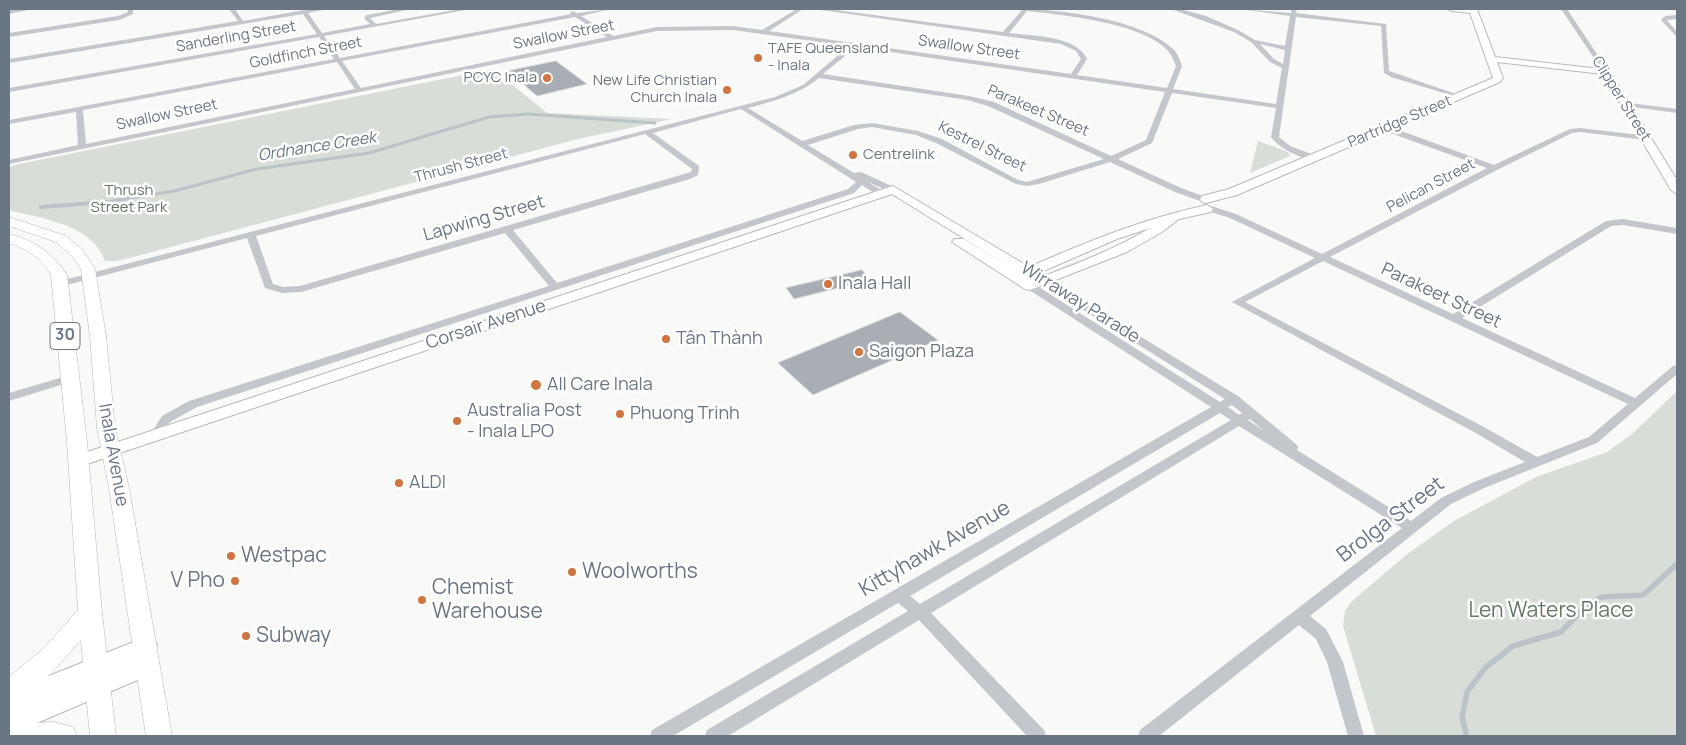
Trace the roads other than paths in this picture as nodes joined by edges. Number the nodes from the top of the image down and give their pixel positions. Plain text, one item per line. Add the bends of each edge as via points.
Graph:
1 (30, 9) edge
2 (130, 9) edge
3 (232, 9) edge
4 (324, 9) edge
5 (408, 9) edge
6 (468, 9) edge
7 (567, 9) edge
8 (608, 9) edge
9 (800, 9) edge
10 (817, 9) edge
11 (1025, 9) edge
12 (1174, 9) edge
13 (1242, 9) edge
14 (1452, 9) edge
15 (1564, 9) edge
16 (1184, 10) edge
17 (1474, 10) edge
18 (9, 12) edge
19 (304, 12) junction
20 (1293, 12) edge
21 (576, 15) junction
22 (1677, 17) edge
23 (241, 22) junction
24 (374, 25) junction
25 (764, 32) junction
26 (1006, 33) junction
27 (9, 35) edge
28 (320, 35) junction
29 (1677, 35) edge
30 (612, 38) junction
31 (1253, 41) junction
32 (855, 45) junction
33 (1289, 49) junction
34 (1491, 59) junction
35 (337, 60) junction
36 (9, 61) edge
37 (1286, 67) junction
38 (1606, 72) junction
39 (820, 76) junction
40 (1072, 76) junction
41 (359, 89) junction
42 (1171, 89) junction
43 (9, 90) edge
44 (1459, 96) junction
45 (1625, 104) junction
46 (1279, 106) junction
47 (742, 107) junction
48 (79, 109) junction
49 (1677, 111) edge
50 (9, 122) edge
51 (1384, 128) junction
52 (647, 132) junction
53 (1646, 138) junction
54 (802, 144) junction
55 (82, 146) junction
56 (1109, 158) junction
57 (1314, 158) junction
58 (9, 162) edge
59 (1494, 168) junction
60 (842, 169) junction
61 (861, 182) junction
62 (893, 190) junction
63 (1677, 190) edge
64 (1233, 192) joint
65 (880, 193) junction
66 (818, 200) junction
67 (1206, 204) junction
68 (847, 205) junction
69 (1178, 216) joint
70 (9, 221) edge
71 (507, 229) junction
72 (1677, 231) edge
73 (251, 235) junction
74 (9, 238) edge
75 (1323, 258) junction
76 (88, 276) junction
77 (1029, 279) junction
78 (59, 284) junction
79 (556, 287) junction
80 (1453, 320) junction
81 (1677, 368) edge
82 (70, 379) junction
83 (9, 397) edge
84 (1234, 400) junction
85 (1636, 404) junction
86 (1220, 407) junction
87 (1251, 413) junction
88 (1238, 420) junction
89 (156, 435) junction
90 (112, 450) junction
91 (1304, 459) junction
92 (78, 461) junction
93 (1537, 463) junction
94 (1411, 527) junction
95 (899, 596) junction
96 (921, 612) junction
97 (90, 613) junction
98 (1301, 617) junction
99 (147, 656) junction
100 (97, 676) junction
101 (9, 691) edge
102 (9, 702) edge
103 (9, 724) edge
104 (12, 736) edge
105 (64, 736) edge
106 (103, 736) edge
107 (159, 736) edge
108 (658, 736) edge
109 (713, 736) edge
110 (1038, 736) edge
111 (1146, 736) edge
112 (1356, 736) edge

1 - 18 street
2 - 27 street via 132,13 119,18
3 - 23 street
4 - 19 street
5 - 24 street via 369,16 367,18
6 - 24 street, Sanderling Street
7 - 21 street
8 - 21 street, Goldfinch Street
9 - 25 street
10 - 26 street
11 - 26 street
11 - 42 street via 1094,18 1137,31 1164,44 1178,59 1179,66
12 - 16 street
13 - 20 street
14 - 17 street
15 - 38 street, Clipper Street
16 - 31 street
17 - 34 street, Partridge Street
19 - 23 street
19 - 28 street
20 - 33 street
20 - 44 street via 1386,25 1386,72
21 - 30 street
21 - 35 street, Goldfinch Street
22 - 29 street via 1664,20
23 - 36 street
24 - 28 street, Sanderling Street
25 - 30 street, Swallow Street via 720,27 657,29
25 - 32 street, Swallow Street
26 - 40 street via 1075,47 1084,58
28 - 35 street
28 - 43 street, Sanderling Street
30 - 41 street, Swallow Street
31 - 33 street
31 - 37 street via 1276,64
32 - 39 street, Thrush Street
32 - 40 street, Swallow Street
33 - 37 street
34 - 38 street
34 - 44 street, Partridge Street via 1498,78
35 - 41 street
35 - 48 street, Goldfinch Street
37 - 46 street
38 - 45 street, Clipper Street
39 - 47 street, Thrush Street via 794,92
39 - 56 street, Parakeet Street via 991,104
40 - 42 street, Swallow Street
41 - 55 street, Swallow Street
42 - 46 street, Swallow Street
42 - 56 street, Kestrel Street via 1149,141
44 - 51 street, Partridge Street
45 - 49 street
45 - 53 street, Clipper Street
46 - 57 street via 1277,141
47 - 52 street, Thrush Street
47 - 54 street, Wirraway Parade
48 - 50 street, Goldfinch Street
48 - 55 street
51 - 57 street, Partridge Street
51 - 59 street
52 - 71 street, Lapwing Street via 696,168 695,173
52 - 73 street, Thrush Street
53 - 59 street, Pelican Street via 1574,130
53 - 63 street, Clipper Street
54 - 56 street, Kestrel Street via 872,125 918,133 1026,184
54 - 60 street, Wirraway Parade
55 - 58 street, Swallow Street
56 - 67 street, Parakeet Street
57 - 64 street, Partridge Street
59 - 75 street, Pelican Street
60 - 61 street, Wirraway Parade
60 - 62 street, Wirraway Parade
61 - 65 street, Wirraway Parade
61 - 66 street via 851,191
62 - 65 street, Corsair Avenue
62 - 77 street, Wirraway Parade
64 - 67 street, Partridge Street
65 - 68 street, Corsair Avenue
65 - 77 street, Wirraway Parade
66 - 68 street
66 - 79 street
67 - 69 street, Partridge Street
67 - 75 street, Parakeet Street
68 - 89 street, Corsair Avenue
69 - 77 street, Partridge Street via 1155,233
70 - 76 main road, Inala Avenue / 30 via 61,238 84,260
71 - 73 street, Lapwing Street via 302,289 282,290 270,286
71 - 79 street
72 - 80 street via 1623,222 1610,223
73 - 76 street, Thrush Street
74 - 78 main road, Inala Avenue / 30 via 41,252 54,266
75 - 80 street, Parakeet Street
75 - 93 street, Pelican Street via 1237,302
76 - 78 street, Thrush Street
76 - 90 main road, Inala Avenue / 30 via 98,336 106,428
77 - 84 street, Wirraway Parade
77 - 86 street, Wirraway Parade
78 - 82 main road, Inala Avenue / 30
79 - 89 street via 193,404 166,419
80 - 85 street, Parakeet Street
81 - 85 street, Brolga Street
82 - 83 street
82 - 92 main road, Inala Avenue / 30
84 - 86 street, Kittyhawk Avenue
84 - 87 street, Wirraway Parade
85 - 93 street, Brolga Street via 1593,440
86 - 88 street, Wirraway Parade
86 - 95 street, Kittyhawk Avenue
87 - 88 street
87 - 91 street, Wirraway Parade
88 - 91 street, Wirraway Parade
88 - 96 street
89 - 90 street, Corsair Avenue
90 - 92 street, Corsair Avenue
90 - 99 main road, Inala Avenue / 30
91 - 94 street, Wirraway Parade
92 - 97 main road, Inala Avenue / 30
93 - 94 street, Brolga Street via 1446,501
94 - 98 street, Brolga Street
95 - 96 street
95 - 108 street, Kittyhawk Avenue
96 - 109 street
96 - 110 street
97 - 100 main road, Inala Avenue / 30
97 - 101 main road via 59,650
98 - 111 street, Brolga Street
98 - 112 street via 1321,634 1331,654
99 - 100 street
99 - 107 main road, Inala Avenue / 30
100 - 102 street
100 - 103 street
100 - 106 main road, Inala Avenue / 30
104 - 105 main road

